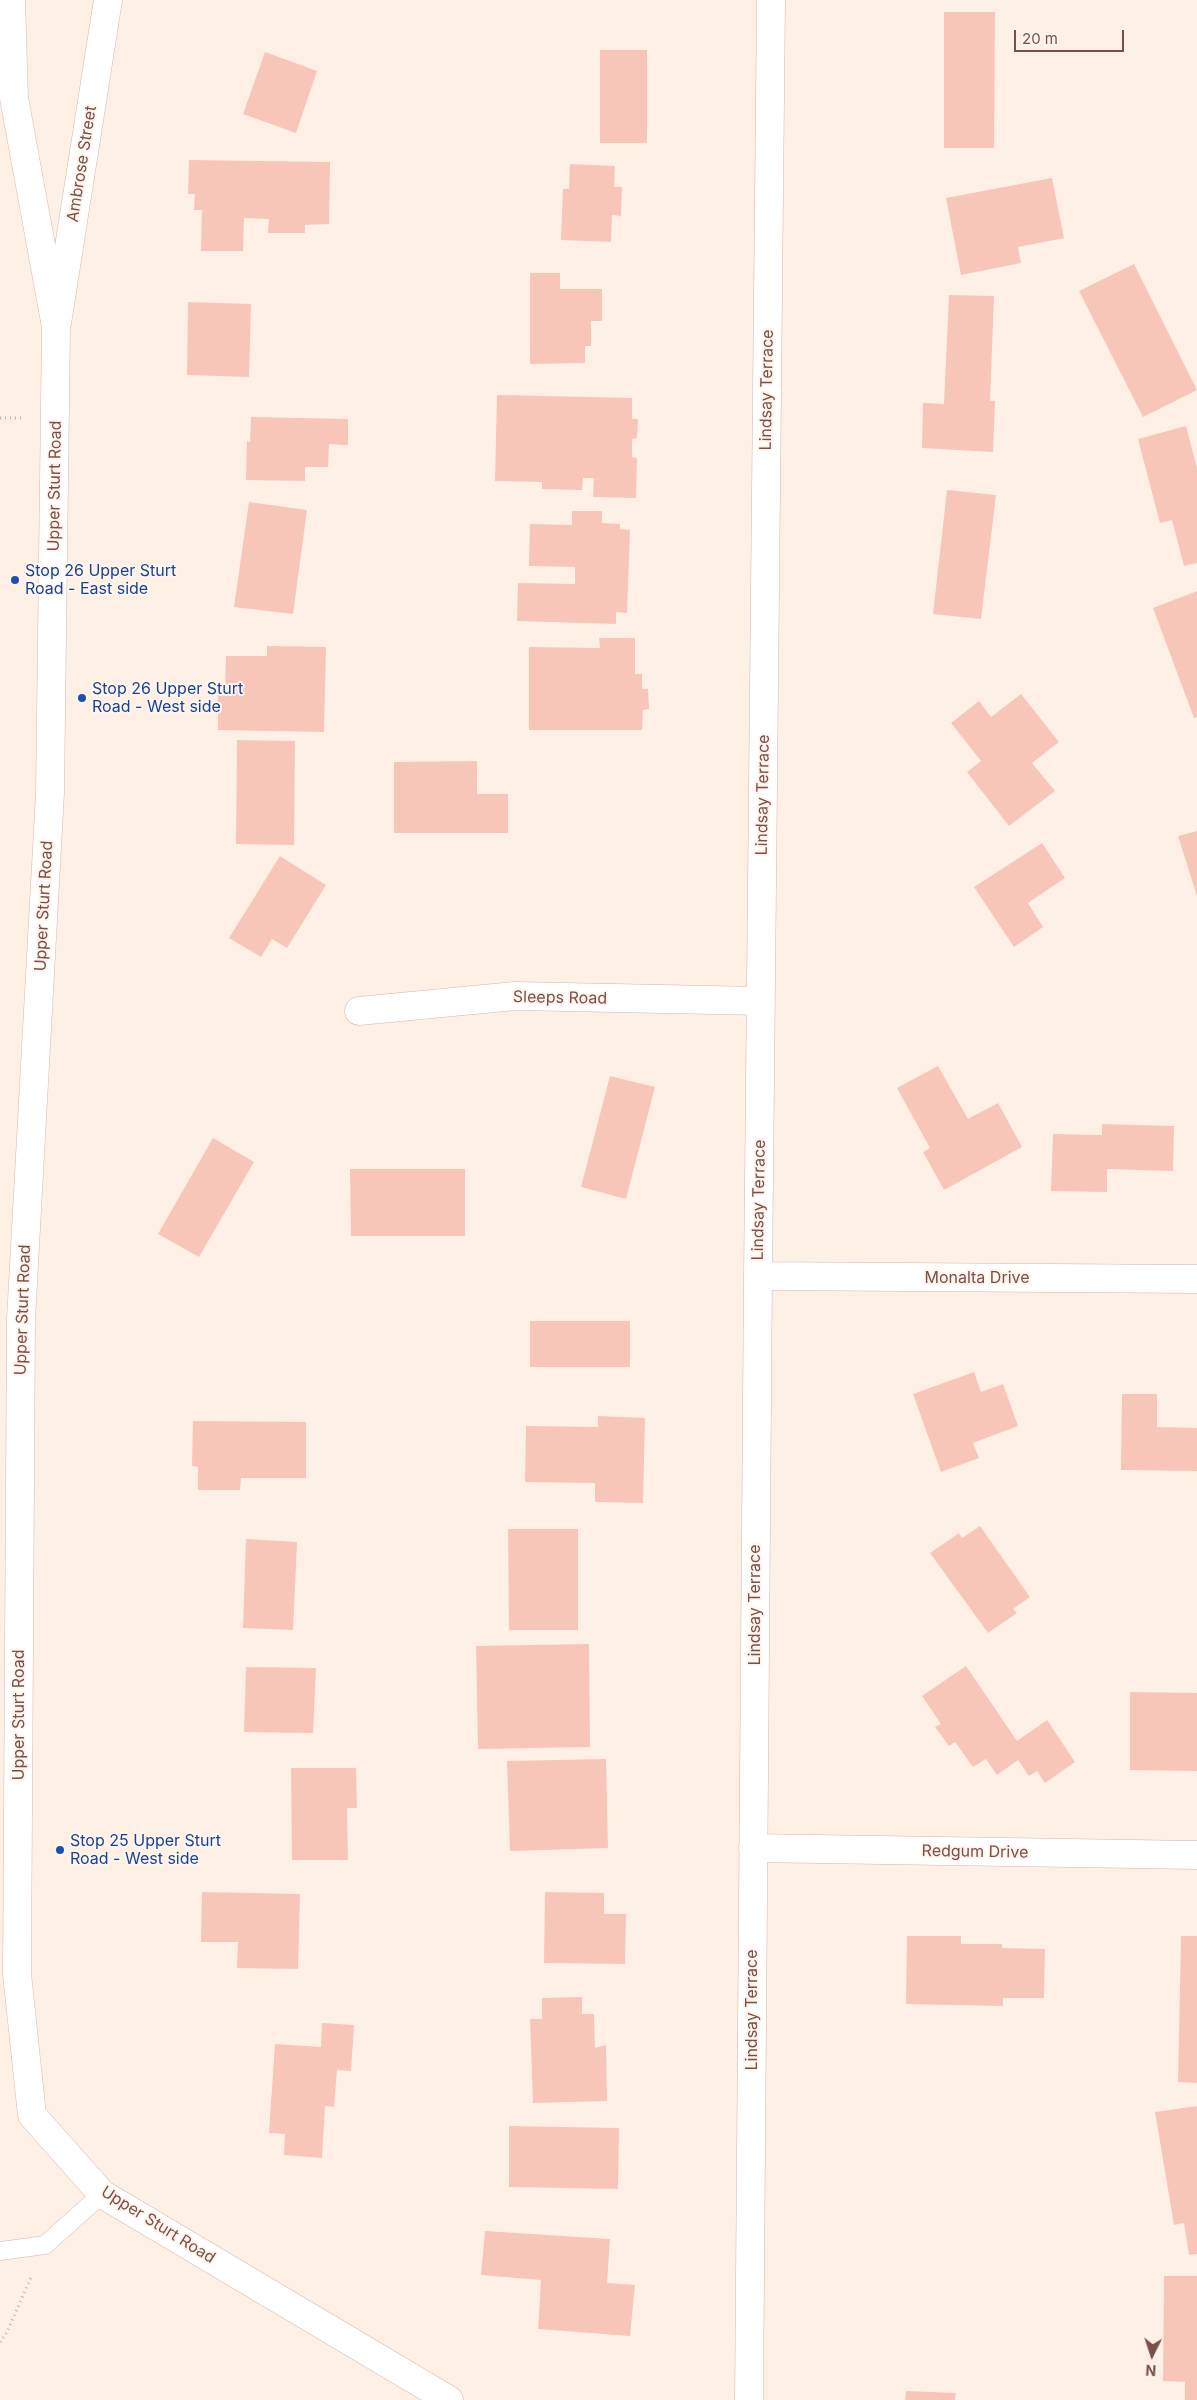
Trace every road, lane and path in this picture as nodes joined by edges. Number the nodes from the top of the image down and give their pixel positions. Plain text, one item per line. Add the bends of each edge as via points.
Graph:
1 (11, 0) edge
2 (108, 0) edge
3 (771, 0) edge
4 (56, 327) junction
5 (761, 1002) junction
6 (360, 1011) dead end
7 (758, 1276) junction
8 (1197, 1279) edge
9 (753, 1848) junction
10 (1197, 1855) edge
11 (102, 2194) junction
12 (45, 2245) junction
13 (0, 2251) edge
14 (0, 2342) edge
15 (449, 2400) edge
16 (749, 2400) edge

1 - 4 street, Upper Sturt Road via 14,98
2 - 4 street, Ambrose Street
3 - 5 street, Lindsay Terrace
4 - 11 street, Upper Sturt Road via 50,794 21,1319 17,1974 32,2115
5 - 6 street, Sleeps Road via 515,996
5 - 7 street, Lindsay Terrace
7 - 8 street, Monalta Drive
7 - 9 street, Lindsay Terrace
9 - 10 street, Redgum Drive
9 - 16 street, Lindsay Terrace
11 - 12 lane
11 - 15 street, Upper Sturt Road
12 - 13 lane
12 - 14 path

